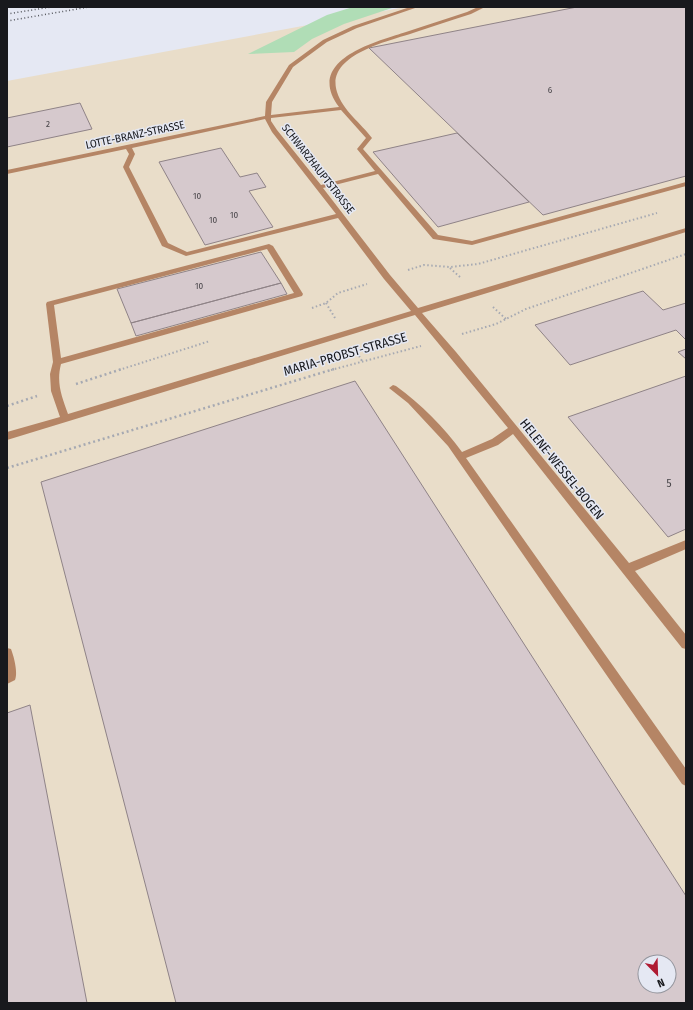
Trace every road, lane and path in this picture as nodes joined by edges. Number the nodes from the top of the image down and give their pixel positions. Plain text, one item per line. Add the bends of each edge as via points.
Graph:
1 (415, 7) edge
2 (482, 7) edge
3 (342, 108) junction
4 (267, 117) junction
5 (128, 147) junction
6 (7, 172) edge
7 (380, 172) junction
8 (686, 184) edge
9 (319, 187) junction
10 (660, 212) dead end
11 (340, 215) junction
12 (686, 230) edge
13 (686, 254) edge
14 (387, 277) junction
15 (311, 308) dead end
16 (416, 312) junction
17 (212, 340) dead end
18 (441, 340) junction
19 (57, 362) junction
20 (393, 388) dead end
21 (55, 391) junction
22 (7, 406) edge
23 (65, 418) junction
24 (513, 429) junction
25 (7, 436) edge
26 (460, 456) junction
27 (7, 468) edge
28 (686, 544) edge
29 (627, 569) junction
30 (686, 644) edge
31 (7, 653) edge
32 (7, 678) edge
33 (686, 780) edge

1 - 4 street, SCHWARZHAUPTSTRASSE via 355,27 325,41 291,66 268,102
2 - 3 street via 363,48 348,56 334,73 332,86 333,94
3 - 4 street, LOTTE-BRANZ-STRASSE
3 - 7 street via 369,138 360,149
4 - 5 street, LOTTE-BRANZ-STRASSE
4 - 9 street, SCHWARZHAUPTSTRASSE via 274,131
5 - 6 street, LOTTE-BRANZ-STRASSE
5 - 11 street via 132,154 126,167 165,244 186,254
7 - 8 street via 436,237 472,243
7 - 9 street
9 - 11 street, SCHWARZHAUPTSTRASSE
10 - 14 path via 478,264 450,268 424,265
11 - 14 street, SCHWARZHAUPTSTRASSE
12 - 16 street, MARIA-PROBST-STRASSE
13 - 18 path, MARIA-PROBST-STRASSE via 526,309 496,324
14 - 15 path via 338,293 326,303
14 - 16 street, SCHWARZHAUPTSTRASSE
16 - 18 street, HELENE-WESSEL-BOGEN
16 - 23 street, MARIA-PROBST-STRASSE
17 - 21 path
18 - 24 street, HELENE-WESSEL-BOGEN
18 - 27 path, MARIA-PROBST-STRASSE via 362,361
19 - 19 street via 50,304 269,246 300,294
19 - 21 street via 54,374
20 - 26 street via 411,401
21 - 22 path
21 - 23 street
23 - 25 street, MARIA-PROBST-STRASSE
24 - 26 street via 495,442
24 - 29 street, HELENE-WESSEL-BOGEN
26 - 33 street
28 - 29 street
29 - 30 street, HELENE-WESSEL-BOGEN
31 - 32 street via 11,676

